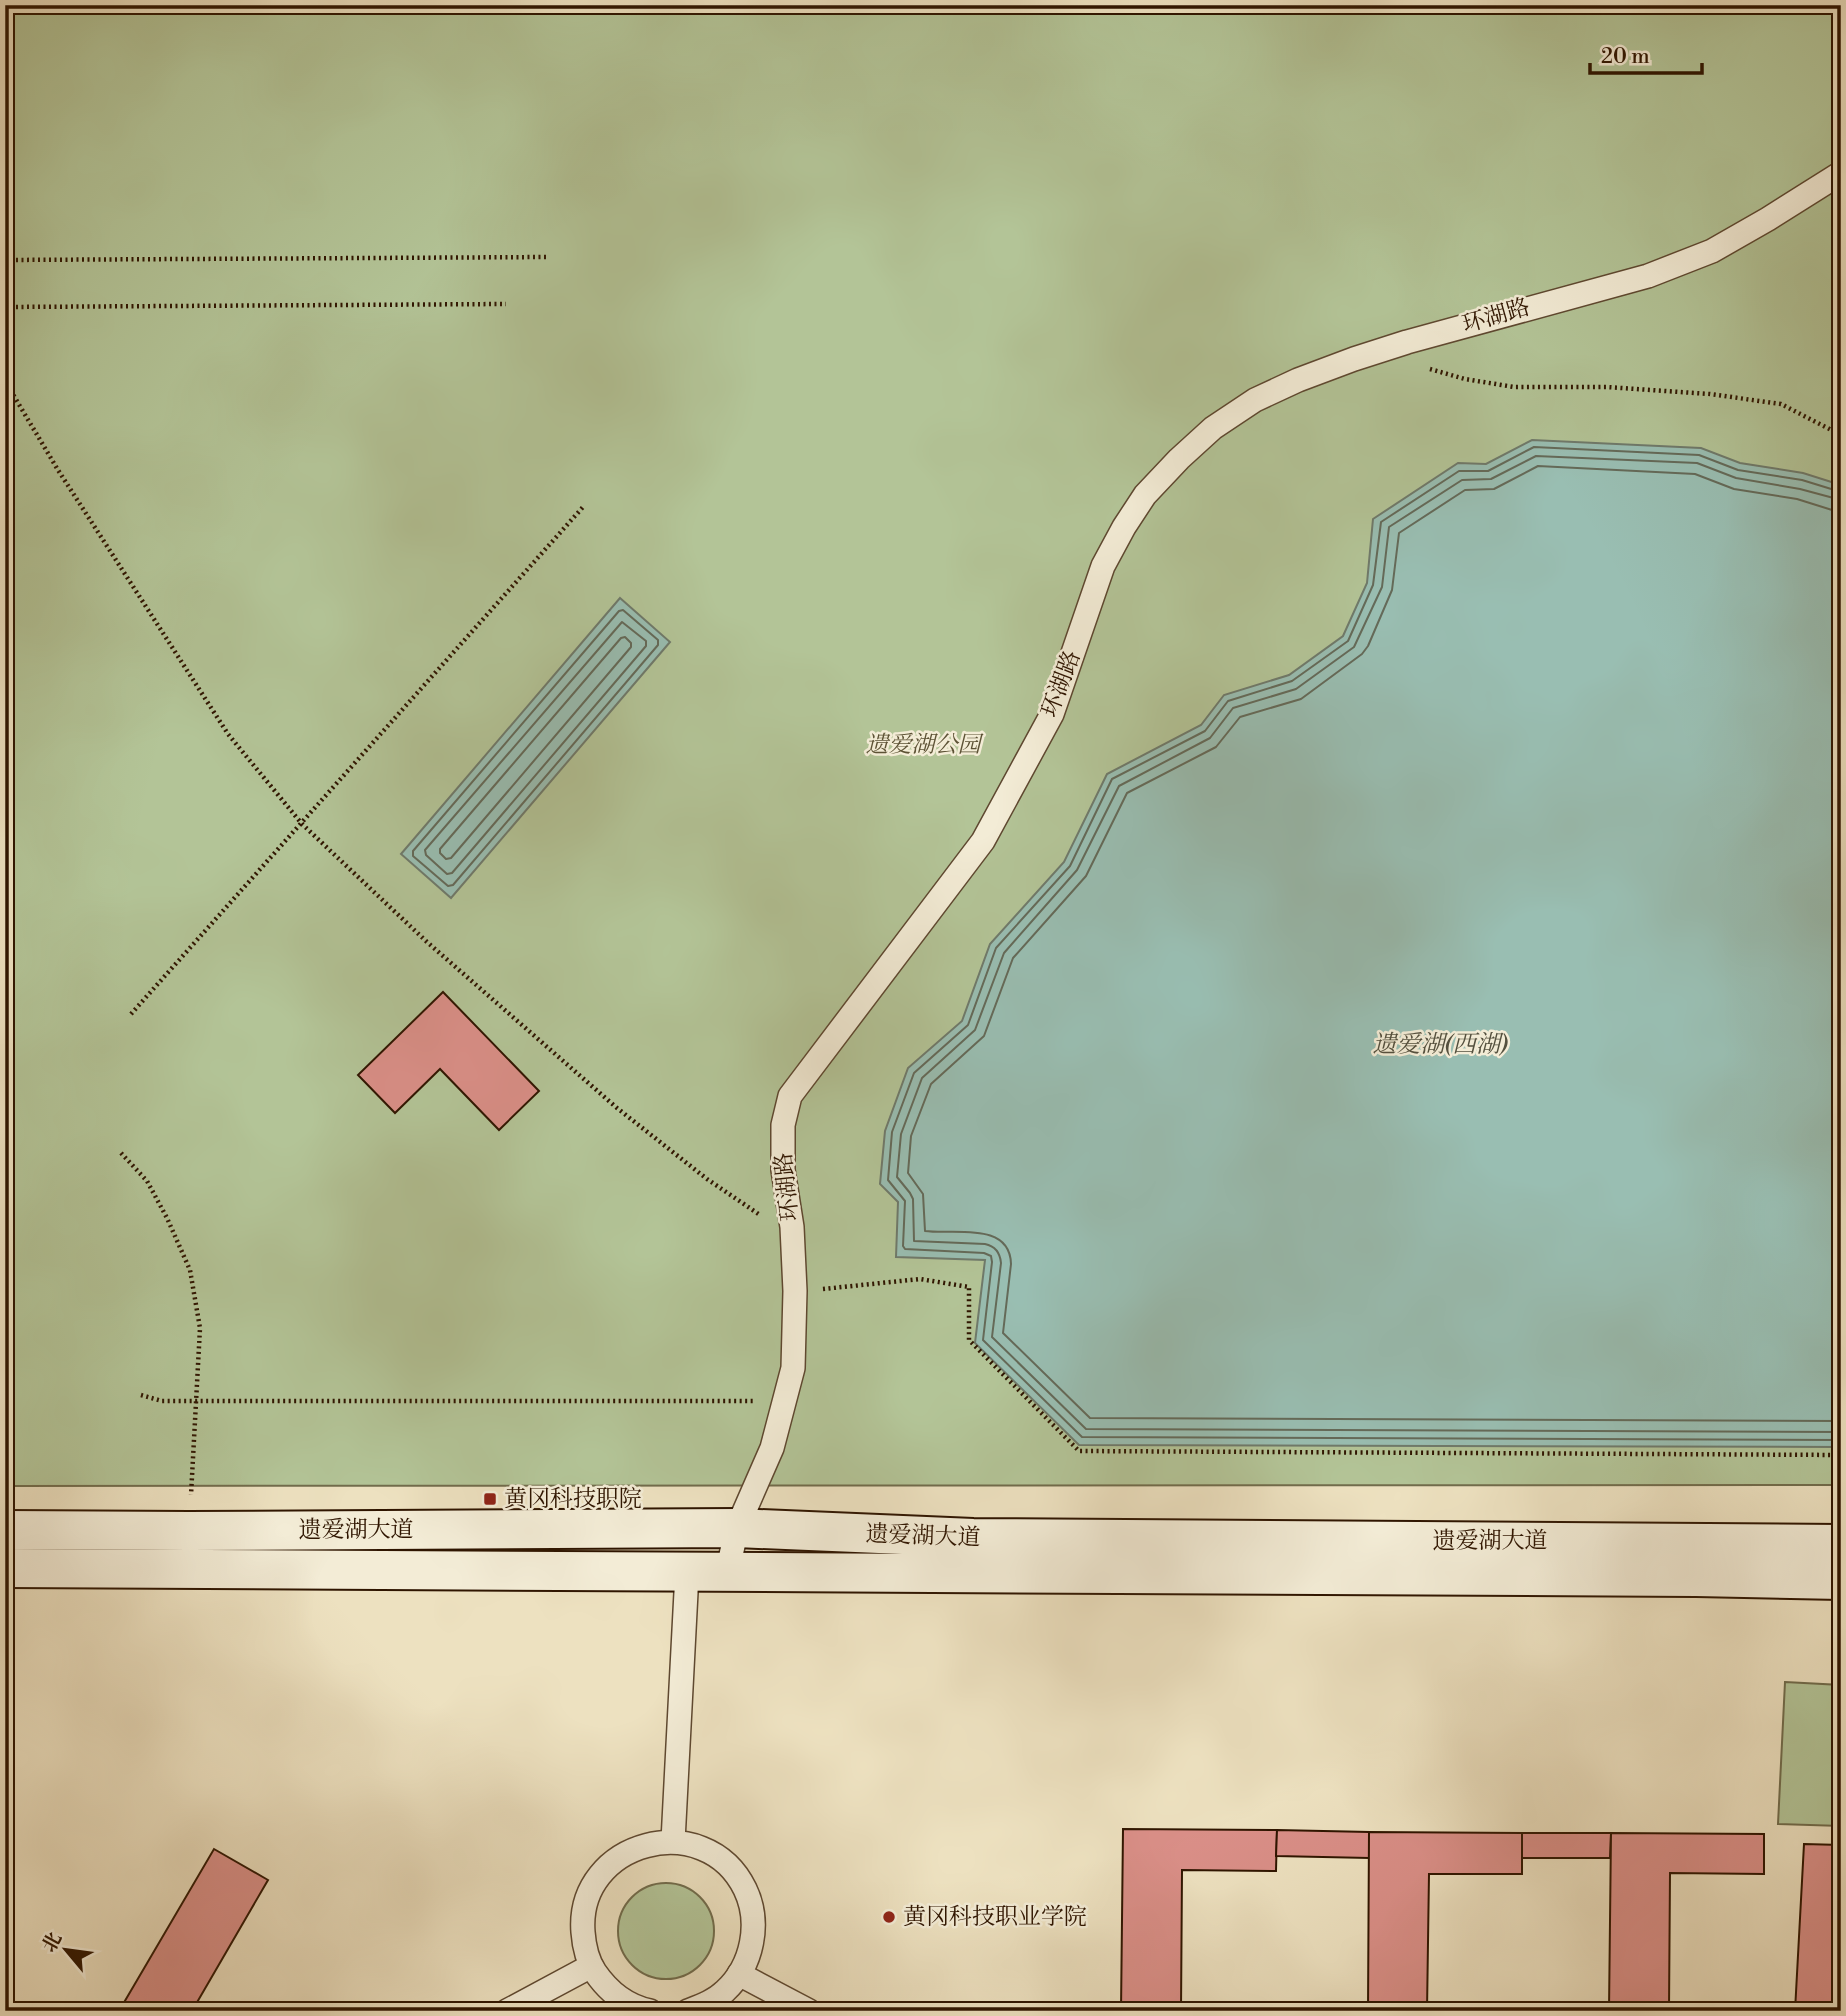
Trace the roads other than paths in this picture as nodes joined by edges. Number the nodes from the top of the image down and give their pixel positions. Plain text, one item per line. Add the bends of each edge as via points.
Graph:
1 (1841, 173) edge
2 (737, 1528) junction
3 (5, 1530) edge
4 (1841, 1544) edge
5 (5, 1568) edge
6 (687, 1573) junction
7 (727, 1573) junction
8 (1841, 1580) edge
9 (673, 1841) junction
10 (591, 1966) junction
11 (739, 1974) junction
12 (507, 2011) edge
13 (650, 2011) edge
14 (688, 2011) edge
15 (809, 2011) edge

1 - 2 lane, 环湖路 via 1712,251 1648,275 1420,338 1298,380 1255,400 1213,428 1145,495 1103,566 1052,714 983,841 790,1096 783,1125 783,1170 796,1291 793,1368 772,1448
2 - 3 main road, 遗爱湖大道
2 - 4 main road, 遗爱湖大道 via 973,1538
2 - 7 lane, 环湖路
5 - 6 main road, 遗爱湖大道
6 - 7 main road, 遗爱湖大道
6 - 9 lane
7 - 8 main road, 遗爱湖大道
9 - 10 lane via 630,1850 596,1880 582,1923
9 - 11 lane via 715,1856 744,1888 754,1932
10 - 12 lane
10 - 13 lane via 621,1999
11 - 14 lane via 725,1991
11 - 15 lane

